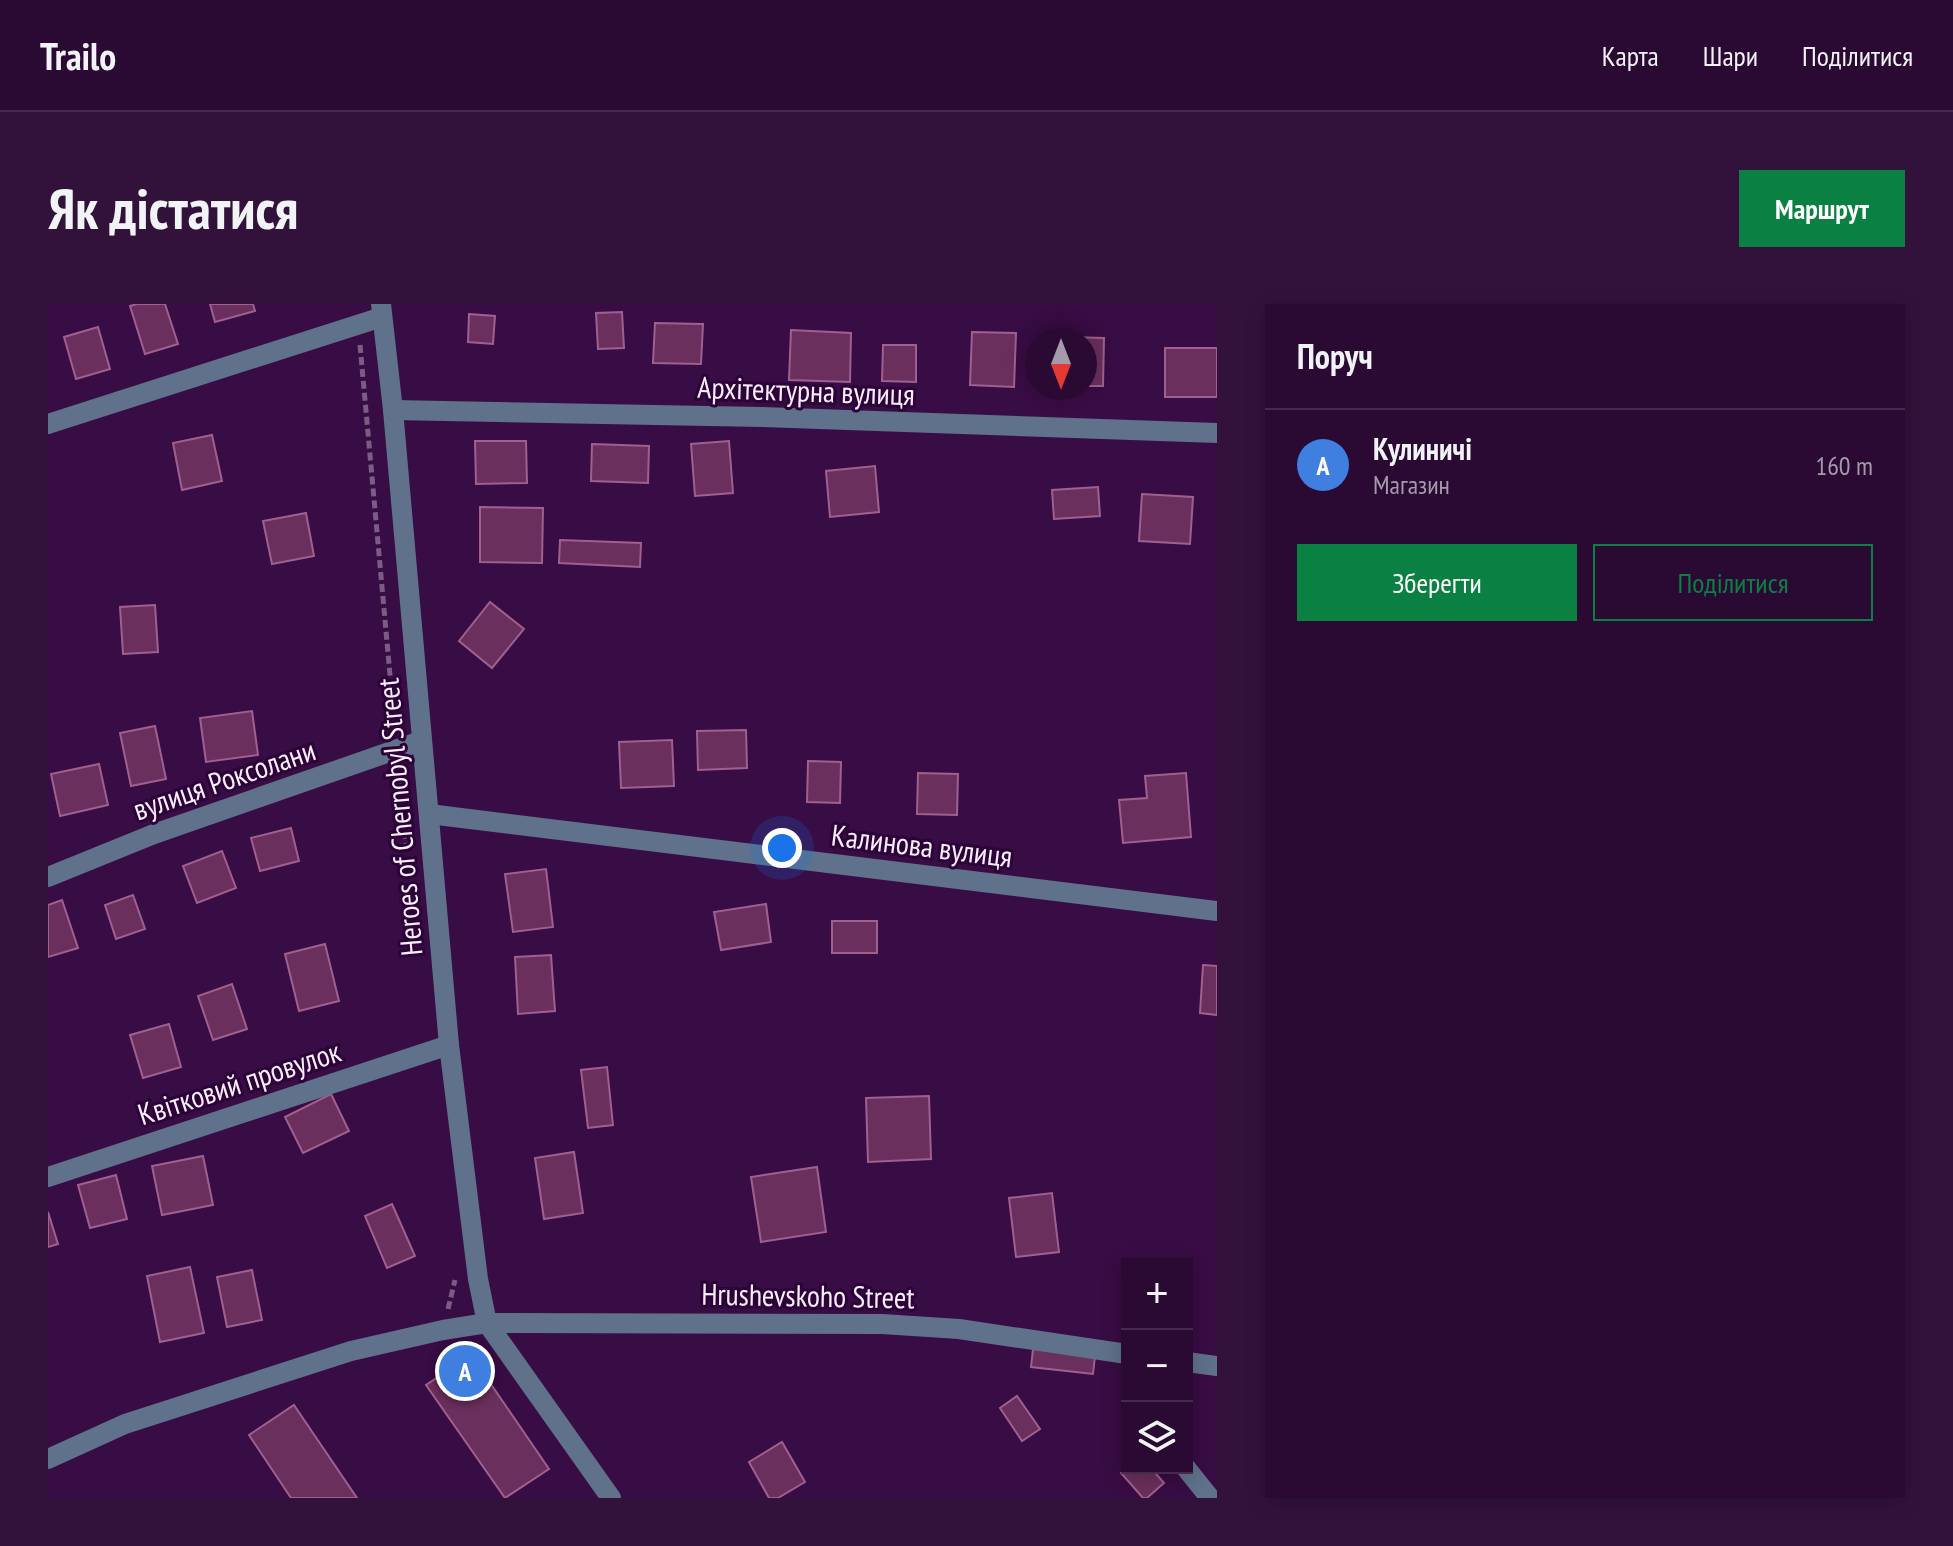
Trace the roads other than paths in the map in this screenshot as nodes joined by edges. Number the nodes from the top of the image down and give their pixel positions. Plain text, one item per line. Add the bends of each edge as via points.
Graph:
1 (382, 310) edge
2 (393, 410) junction
3 (48, 424) edge
4 (1217, 433) edge
5 (421, 741) junction
6 (429, 814) junction
7 (48, 877) edge
8 (1217, 911) edge
9 (449, 1045) junction
10 (48, 1177) edge
11 (487, 1323) junction
12 (1121, 1355) edge
13 (1193, 1363) edge
14 (1217, 1366) edge
15 (48, 1459) edge
16 (1191, 1474) edge
17 (611, 1498) edge
18 (1210, 1498) edge

1 - 2 street, Heroes of Chernobyl Street
1 - 3 street
2 - 4 street, Архітектурна вулиця
2 - 5 street, Heroes of Chernobyl Street
5 - 6 street, Heroes of Chernobyl Street
5 - 7 street, вулиця Роксолани via 154,834
6 - 8 street, Калинова вулиця
6 - 9 street, Heroes of Chernobyl Street
9 - 10 street, Квітковий провулок
9 - 11 street, Heroes of Chernobyl Street
11 - 12 street, Hrushevskoho Street via 882,1324 959,1329
11 - 15 street, Hrushevskoho Street via 351,1351 125,1424
11 - 17 street
13 - 14 street
16 - 18 street

